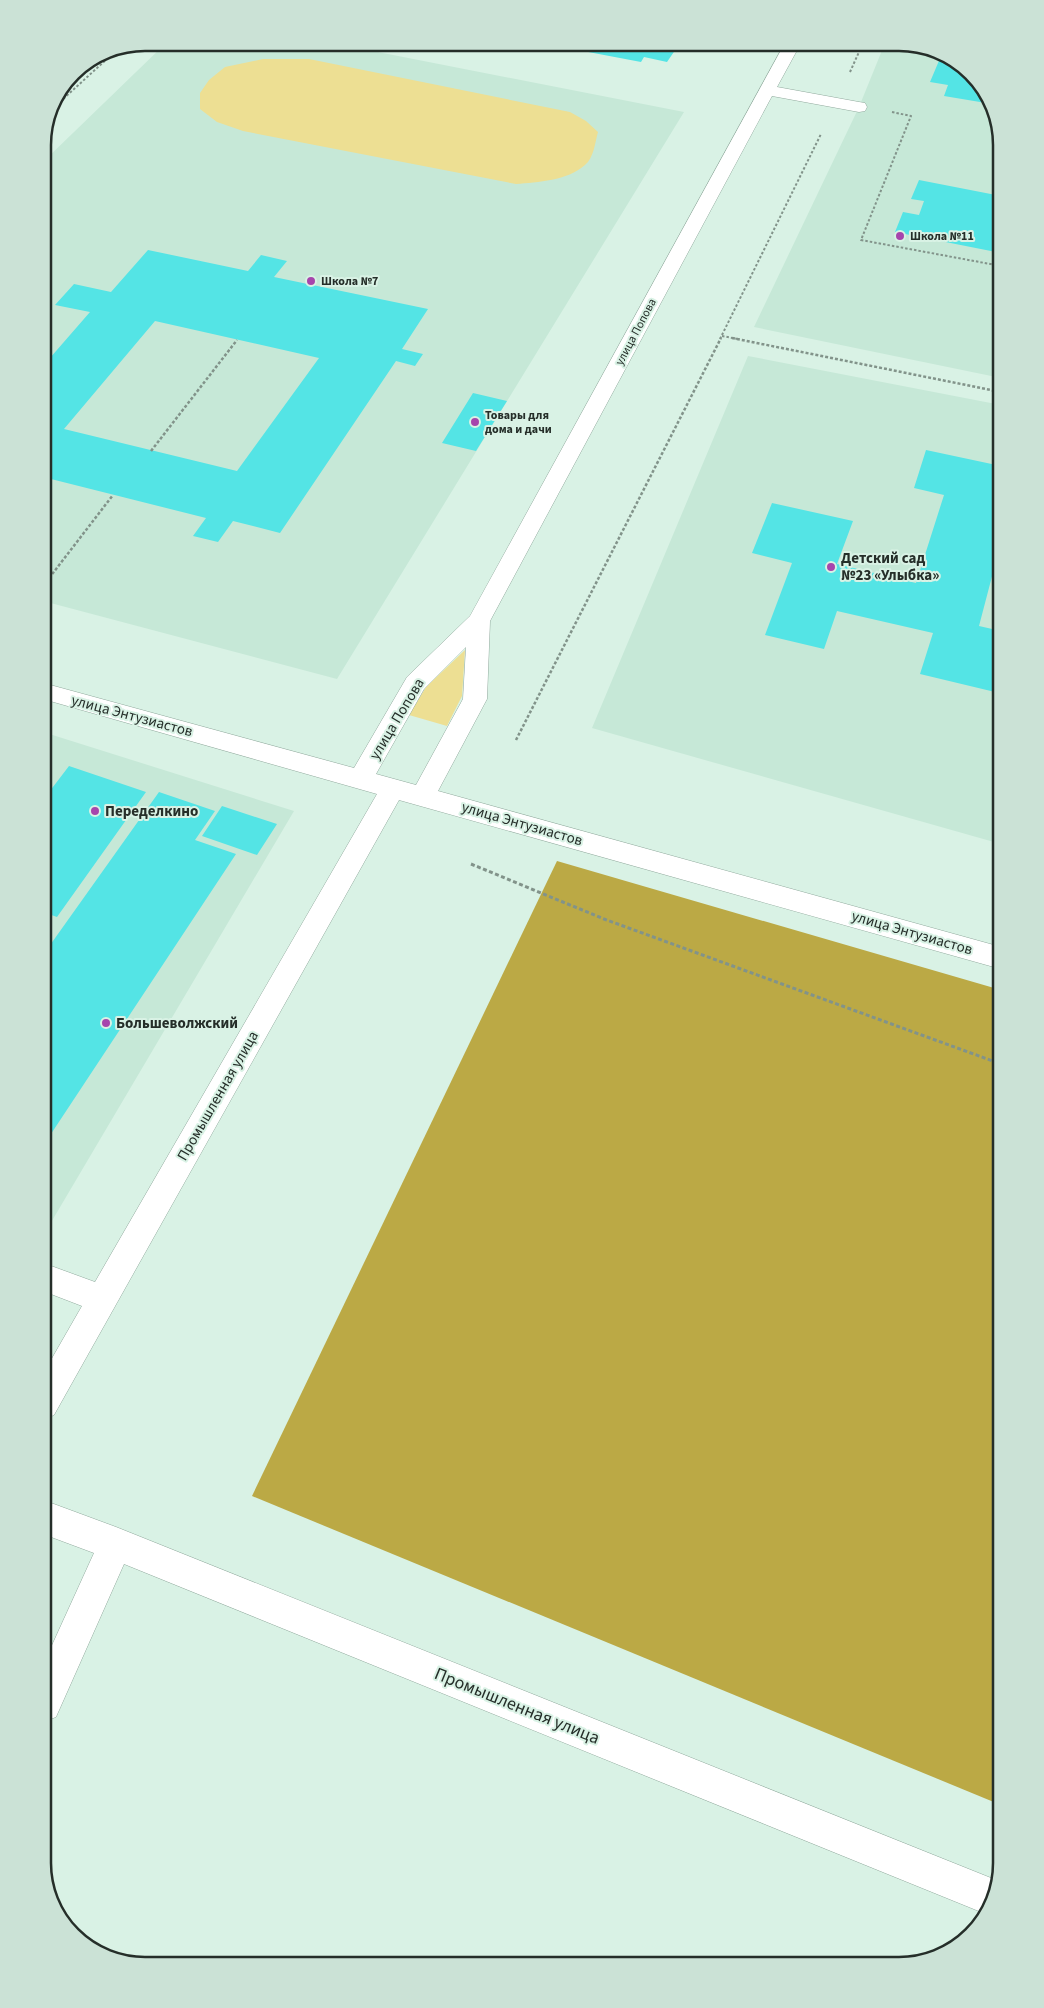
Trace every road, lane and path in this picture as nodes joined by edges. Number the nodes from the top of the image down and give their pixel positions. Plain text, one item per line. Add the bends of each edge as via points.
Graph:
1 (788, 51) edge
2 (859, 51) edge
3 (109, 58) edge
4 (766, 90) junction
5 (64, 98) edge
6 (836, 102) junction
7 (859, 107) joint
8 (993, 264) edge
9 (722, 336) junction
10 (237, 340) dead end
11 (993, 390) edge
12 (151, 450) dead end
13 (113, 495) dead end
14 (51, 576) edge
15 (479, 621) junction
16 (51, 693) edge
17 (516, 740) dead end
18 (361, 779) junction
19 (393, 788) junction
20 (423, 796) junction
21 (471, 864) dead end
22 (993, 955) edge
23 (993, 1061) edge
24 (51, 1280) edge
25 (102, 1299) junction
26 (51, 1388) edge
27 (51, 1520) edge
28 (116, 1544) junction
29 (51, 1685) edge
30 (987, 1895) edge

1 - 4 street, улица Попова
2 - 6 path
3 - 5 path
4 - 6 street
4 - 15 street, улица Попова
6 - 7 street
6 - 9 path
7 - 8 path via 911,116 861,240
9 - 11 path
9 - 17 path
10 - 12 path
13 - 14 path
15 - 18 street, улица Попова via 415,683
15 - 20 street, улица Попова via 475,699
16 - 18 street, улица Энтузиастов
18 - 19 street, улица Энтузиастов
19 - 20 street, улица Энтузиастов
19 - 25 street, Промышленная улица
20 - 22 street, улица Энтузиастов
21 - 23 path via 604,920
24 - 25 street
25 - 26 street, Промышленная улица
27 - 28 street, Промышленная улица
28 - 29 street
28 - 30 street, Промышленная улица

